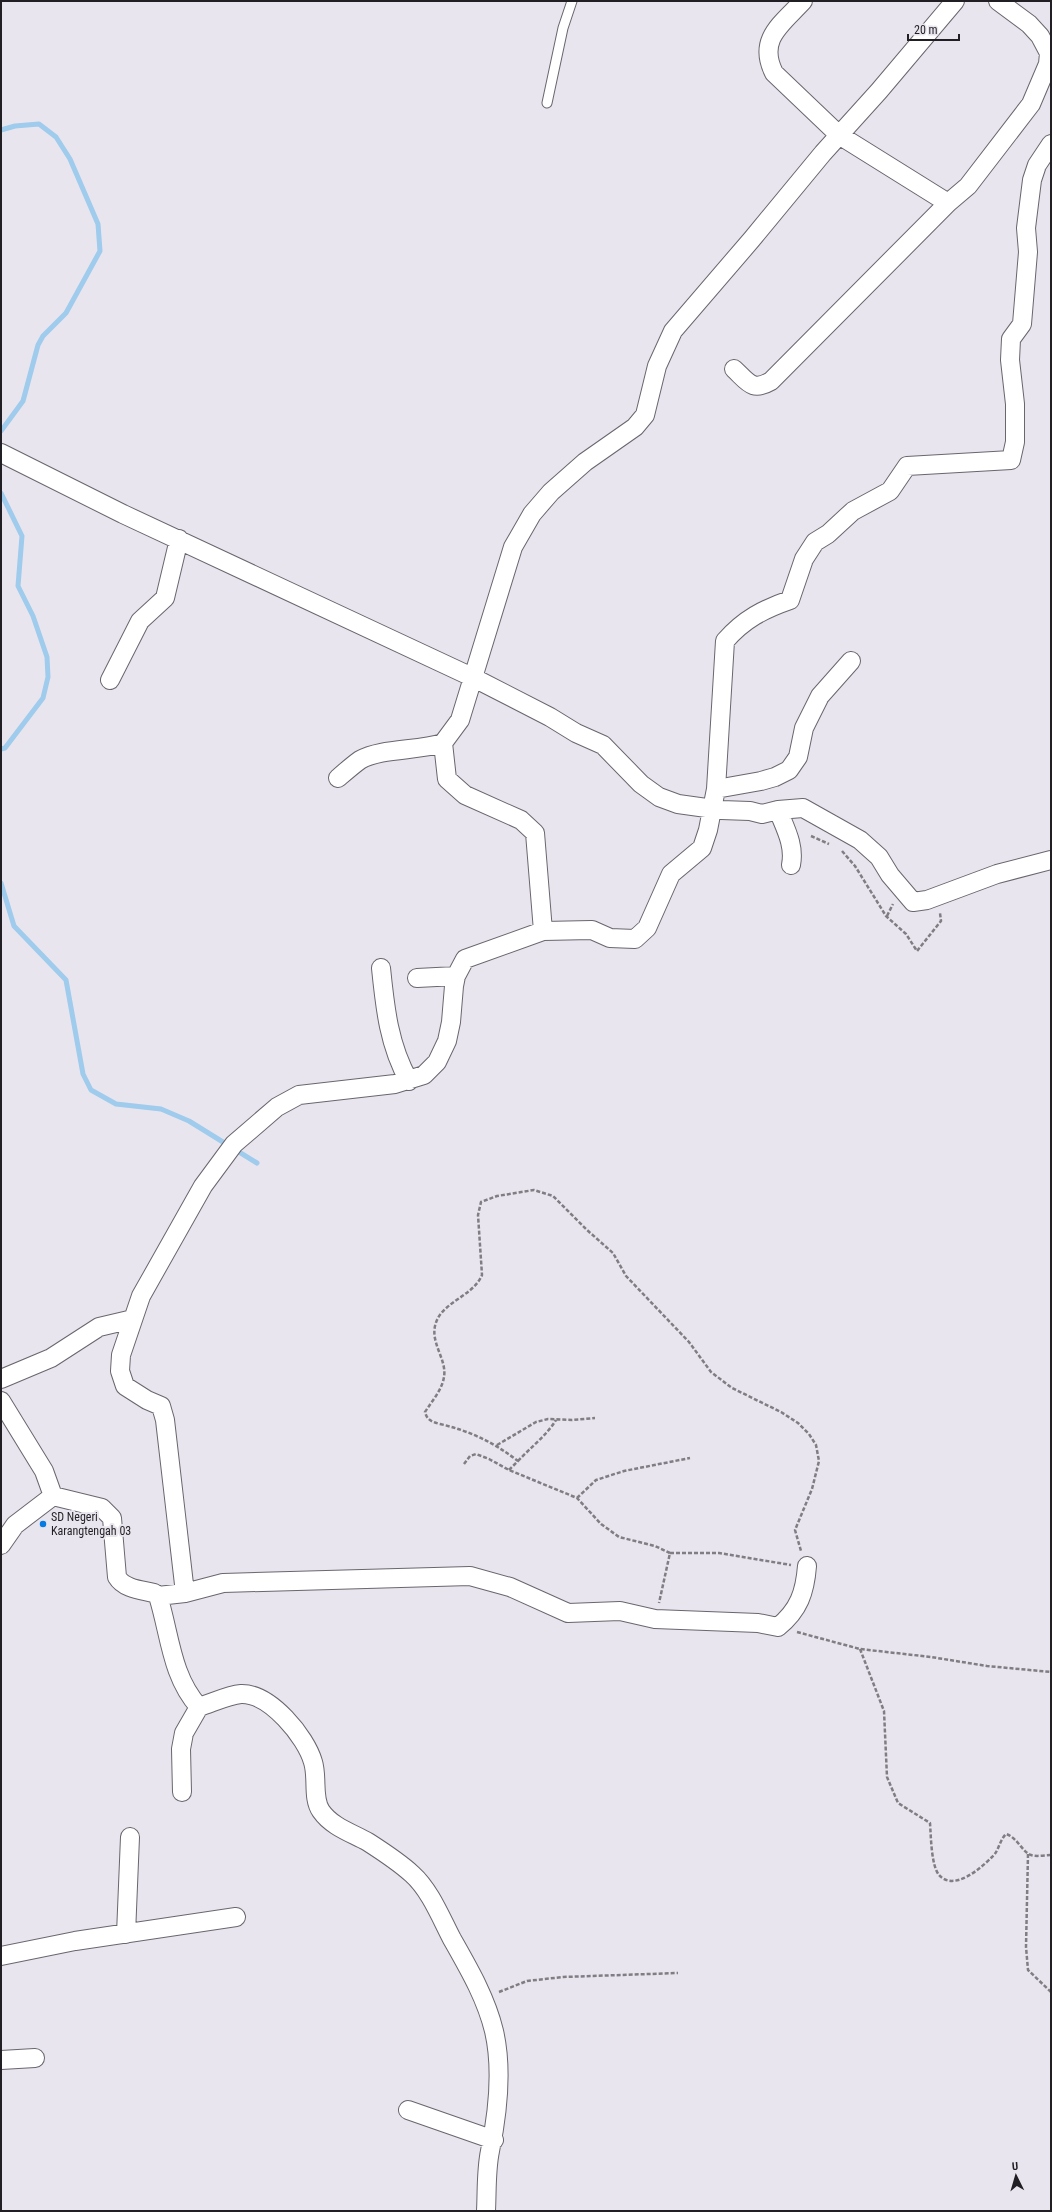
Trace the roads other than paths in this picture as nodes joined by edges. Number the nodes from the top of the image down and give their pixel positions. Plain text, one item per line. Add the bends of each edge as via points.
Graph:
1 (572, 1) edge
2 (804, 1) edge
3 (955, 1) edge
4 (998, 1) edge
5 (547, 103) dead end
6 (839, 135) junction
7 (1051, 144) edge
8 (948, 203) junction
9 (734, 369) dead end
10 (6, 456) edge
11 (179, 540) junction
12 (851, 662) dead end
13 (472, 677) junction
14 (110, 680) dead end
15 (443, 743) junction
16 (338, 778) dead end
17 (716, 789) junction
18 (713, 808) junction
19 (778, 810) junction
20 (1051, 860) edge
21 (791, 865) dead end
22 (543, 931) junction
23 (381, 968) dead end
24 (456, 976) junction
25 (417, 978) dead end
26 (409, 1081) junction
27 (133, 1319) junction
28 (1, 1379) edge
29 (1, 1402) edge
30 (52, 1496) junction
31 (1, 1545) edge
32 (808, 1566) road end
33 (185, 1593) junction
34 (158, 1596) junction
35 (199, 1707) junction
36 (182, 1792) dead end
37 (130, 1837) dead end
38 (236, 1917) dead end
39 (126, 1934) junction
40 (1, 1956) edge
41 (35, 2058) dead end
42 (1, 2060) edge
43 (408, 2110) dead end
44 (494, 2140) junction
45 (486, 2211) edge

1 - 5 lane via 563,28
2 - 6 street via 773,35 767,46 769,62 774,72
3 - 6 street
4 - 8 street via 1030,24 1040,36 1049,53 1048,64 1032,104 968,186
6 - 8 street
6 - 13 street via 673,331 657,366 645,415 635,427 585,462 551,492 532,514 513,547
7 - 17 street via 1037,165 1032,180 1026,228 1028,252 1022,324 1011,340 1015,442 1011,460 907,466 890,490 853,511 828,534 815,542 804,559 790,600 757,612 732,632 725,641
8 - 9 street via 770,381 760,387 753,386
10 - 11 street
11 - 13 street
11 - 14 street via 165,598 140,621
12 - 17 street via 820,696 804,728 798,757 789,770 761,781
13 - 15 street via 460,720
13 - 18 street via 603,745 641,784 659,796 678,804
15 - 16 street via 422,749 380,753 361,760
15 - 22 street via 447,779 465,795 521,820 535,834 538,844
17 - 18 street
18 - 19 street via 762,814
18 - 22 street via 702,848 671,874 647,928 635,939 610,938 592,930
19 - 20 street via 802,808 860,840 879,858 914,902 927,900 997,874
19 - 21 street via 791,844
22 - 24 street via 465,959
23 - 26 street via 392,1042
24 - 25 street
24 - 26 street via 447,1041 437,1062 424,1075
26 - 27 street via 373,1088 299,1095 277,1107 230,1150 203,1186 141,1296
27 - 28 street via 99,1328 51,1358
27 - 33 street via 121,1354 120,1371 124,1386 162,1406 166,1420
29 - 30 street via 44,1471
30 - 31 street via 15,1525
30 - 34 street via 102,1508 108,1512 112,1518 117,1577 120,1583
32 - 33 street via 806,1585 799,1604 789,1618 778,1627 758,1623 655,1619 620,1611 568,1614 510,1587 470,1576 222,1583
33 - 34 street
34 - 35 street via 182,1682
35 - 36 street via 184,1733 181,1749
35 - 44 street via 241,1694 274,1706 310,1752 316,1779 317,1804 321,1812 334,1824 370,1843 412,1874 434,1907 483,1998 494,2031 498,2065
37 - 39 street
38 - 39 street
39 - 40 street
41 - 42 street
43 - 44 street
44 - 45 street via 490,2157

